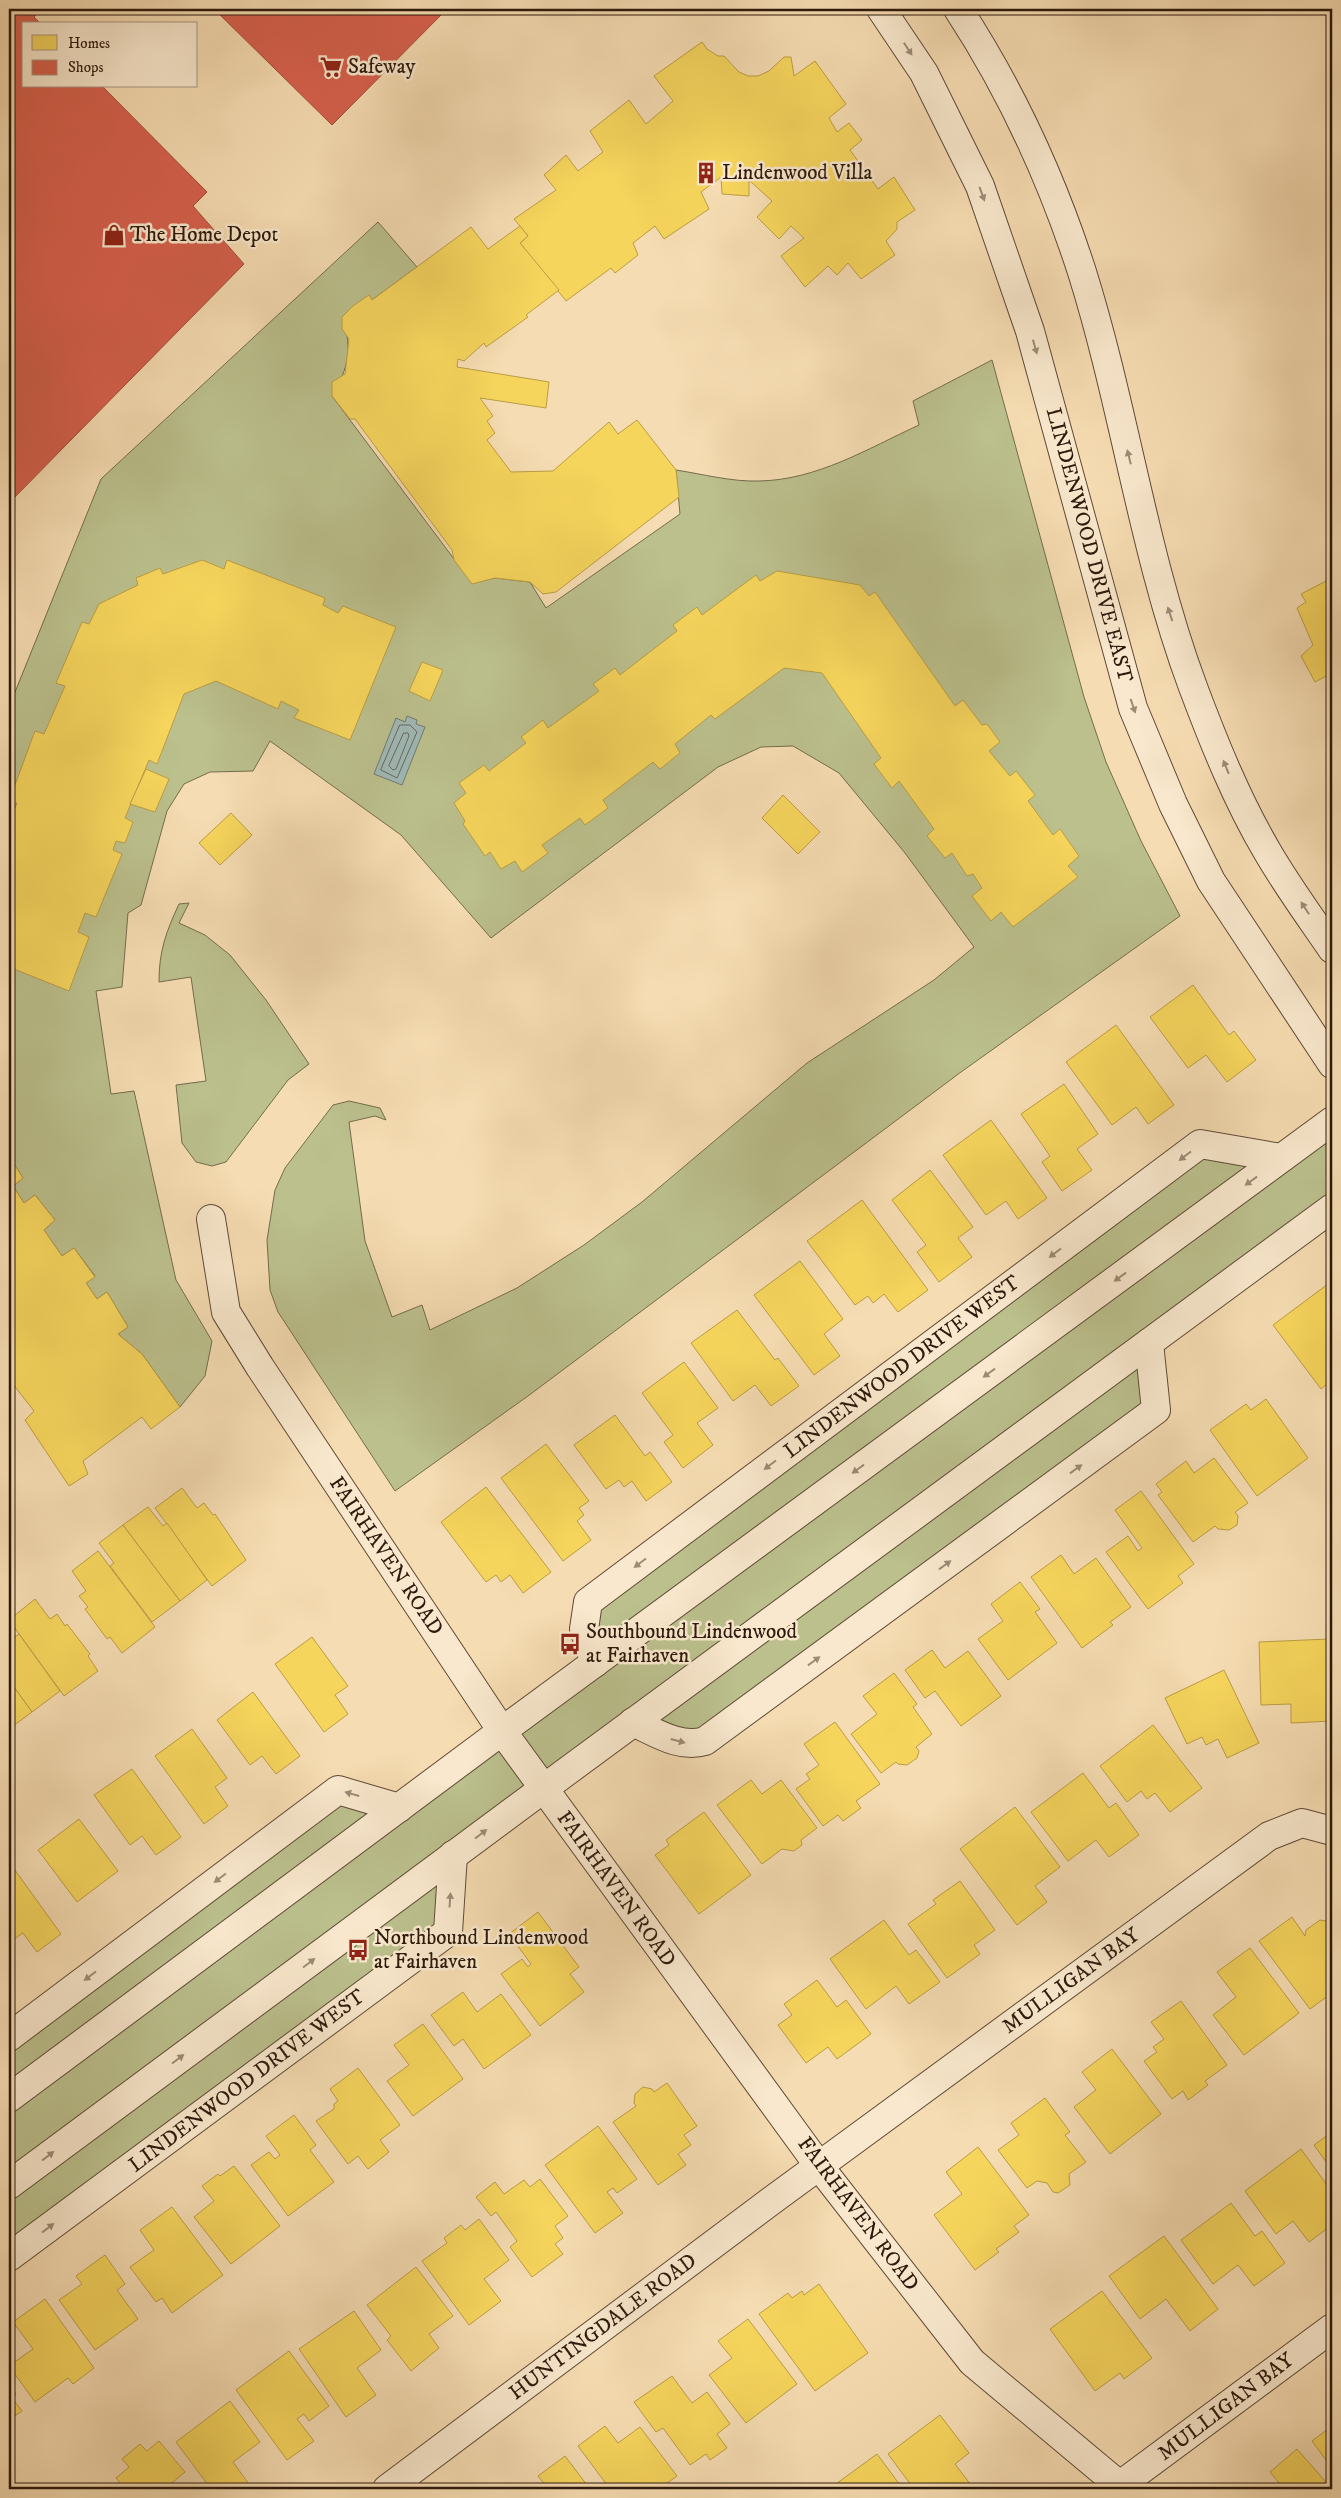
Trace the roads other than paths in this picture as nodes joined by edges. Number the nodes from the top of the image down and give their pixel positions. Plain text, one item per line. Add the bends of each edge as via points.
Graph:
1 (881, 9) edge
2 (958, 9) edge
3 (1332, 948) edge
4 (1332, 1064) edge
5 (1332, 1121) edge
6 (1281, 1158) junction
7 (1332, 1208) edge
8 (211, 1219) dead end
9 (1148, 1343) junction
10 (595, 1663) junction
11 (633, 1722) junction
12 (502, 1731) junction
13 (543, 1789) junction
14 (399, 1808) junction
15 (1332, 1831) edge
16 (453, 1855) junction
17 (9, 2037) edge
18 (9, 2098) edge
19 (819, 2166) junction
20 (9, 2185) edge
21 (9, 2257) edge
22 (1332, 2328) edge
23 (1120, 2488) edge
24 (387, 2489) edge

1 -> 4 street, LINDENWOOD DRIVE EAST via 924,74 980,186 1030,331 1134,708 1173,804 1211,881
3 -> 2 street via 1266,850 1229,774 1193,686 1159,581 1082,272 1033,144 1002,82
5 - 6 street
6 -> 10 street
6 -> 10 street, LINDENWOOD DRIVE WEST via 1200,1144 588,1602 584,1629
7 - 9 street
8 - 12 street, FAIRHAVEN ROAD via 226,1312
9 - 11 street
11 -> 9 street via 670,1739 695,1744 705,1741 1140,1422 1156,1410
10 - 12 street
11 - 13 street
12 - 13 street, FAIRHAVEN ROAD
12 - 14 street
16 -> 13 street
13 - 19 street, FAIRHAVEN ROAD
14 -> 17 street via 338,1790
14 - 18 street
15 - 19 street, MULLIGAN BAY via 1302,1823 1269,1836
20 -> 16 street
21 -> 16 street, LINDENWOOD DRIVE WEST via 448,1932
19 - 23 street, FAIRHAVEN ROAD via 972,2362
19 - 24 street, HUNTINGDALE ROAD
22 - 23 street, MULLIGAN BAY

